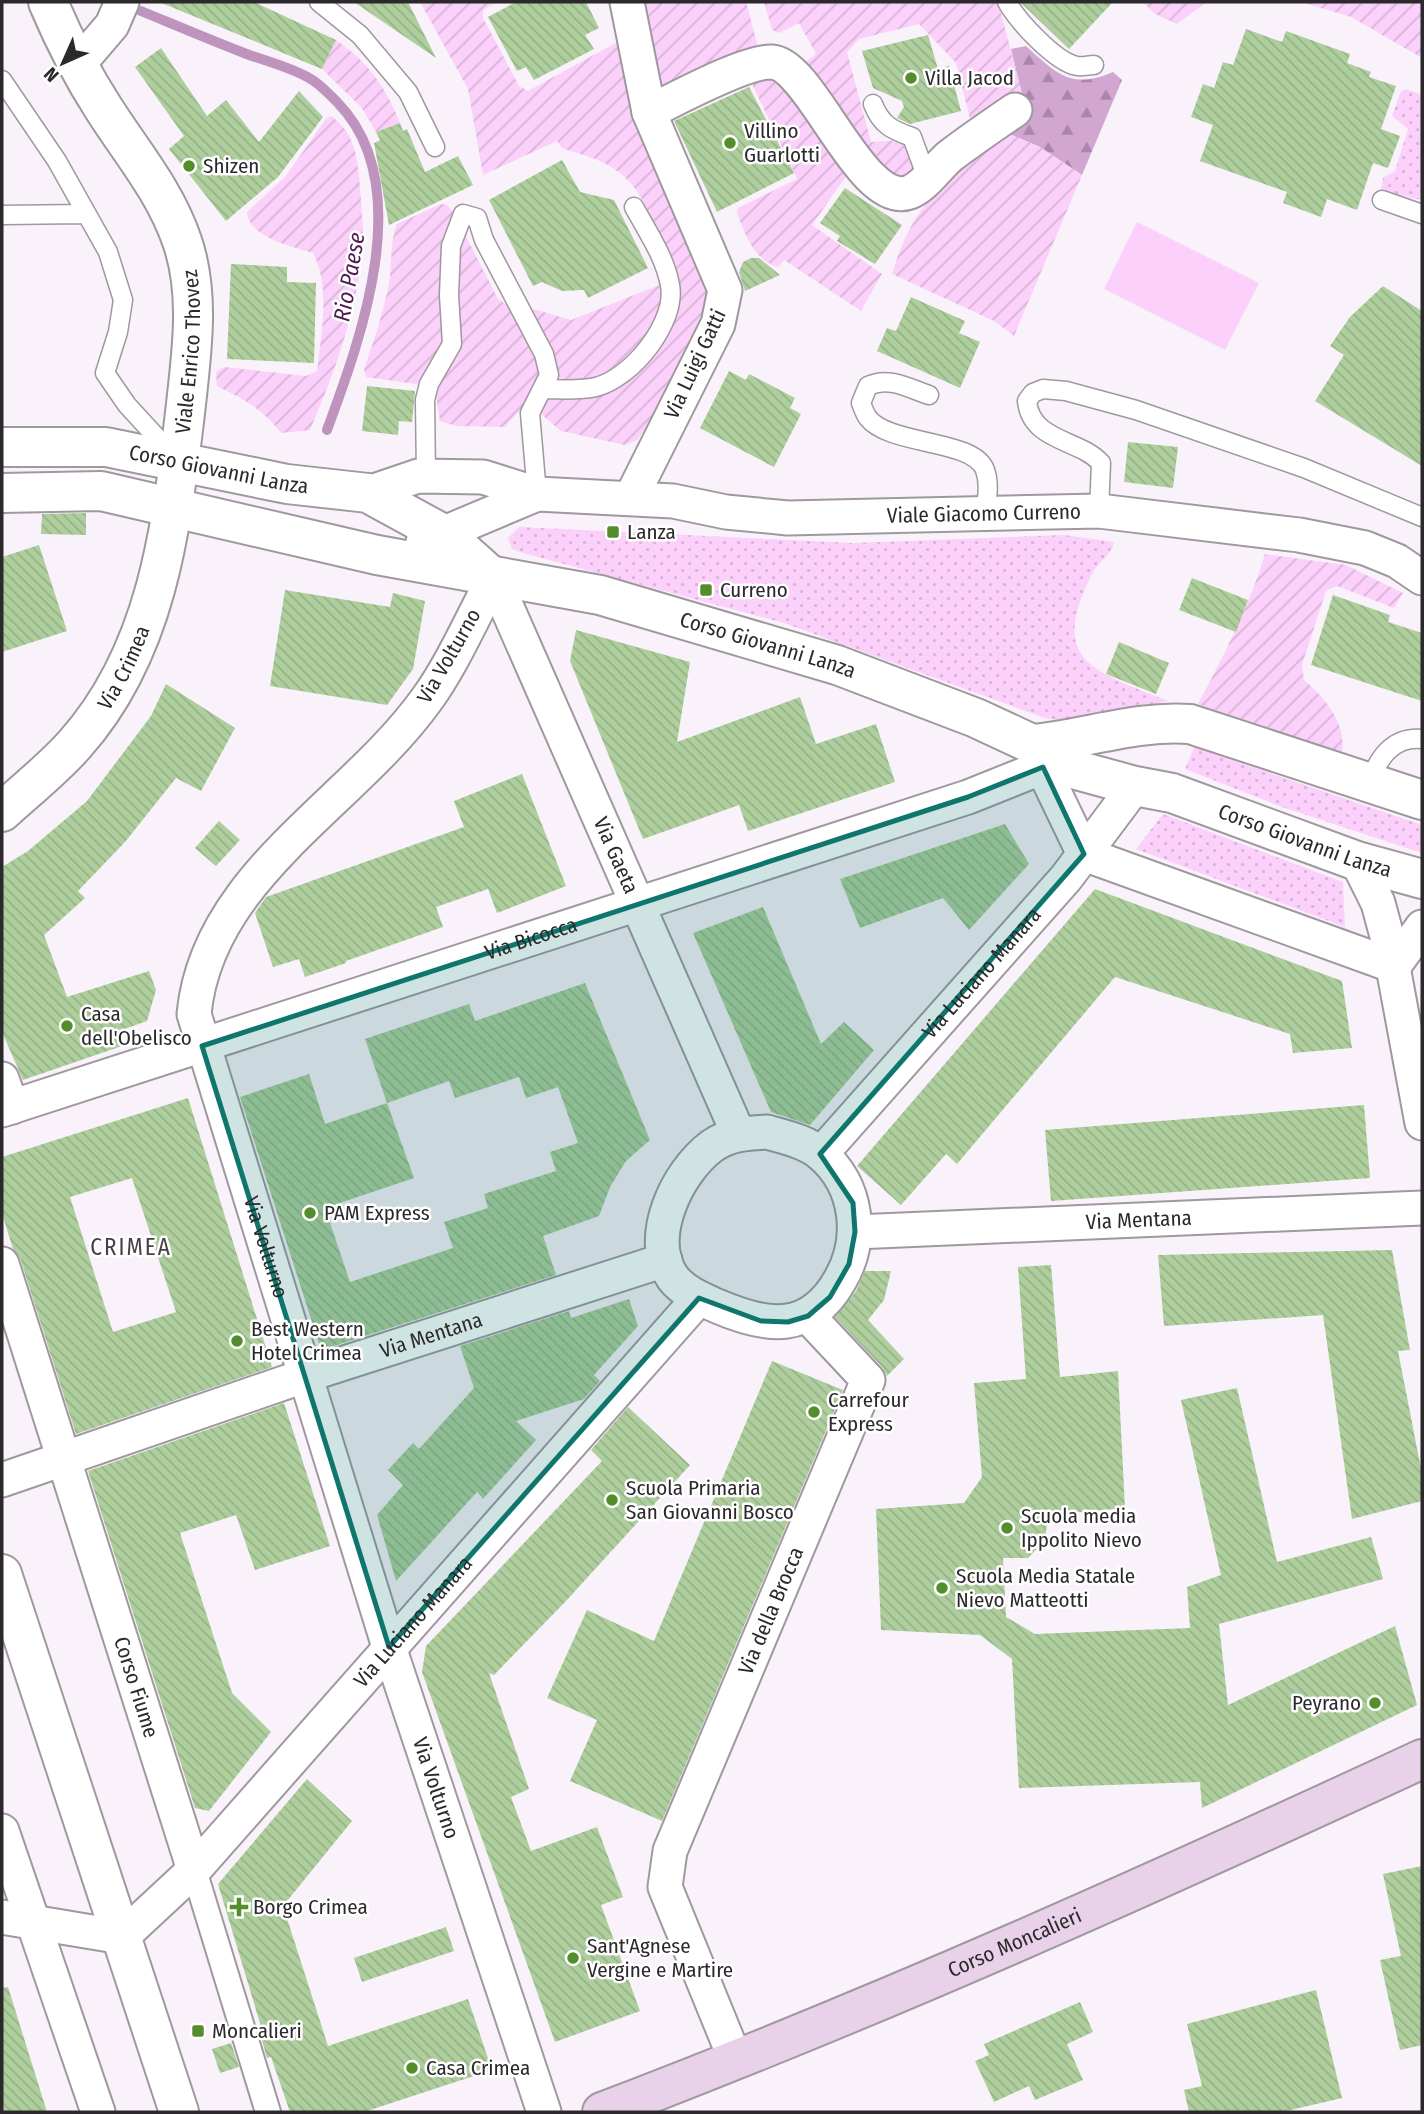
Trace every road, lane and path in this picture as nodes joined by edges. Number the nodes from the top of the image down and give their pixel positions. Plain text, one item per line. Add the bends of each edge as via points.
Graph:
1 (48, 2) edge
2 (122, 2) edge
3 (319, 2) edge
4 (627, 2) edge
5 (1007, 2) edge
6 (1094, 65) dead end
7 (77, 66) junction
8 (2, 80) edge
9 (873, 104) dead end
10 (1016, 110) dead end
11 (649, 112) junction
12 (435, 147) dead end
13 (927, 178) junction
14 (1382, 200) dead end
15 (634, 207) dead end
16 (84, 214) junction
17 (1422, 214) edge
18 (2, 215) edge
19 (543, 389) junction
20 (929, 395) dead end
21 (2, 447) edge
22 (426, 476) junction
23 (177, 486) junction
24 (2, 493) edge
25 (368, 493) junction
26 (537, 494) junction
27 (631, 498) junction
28 (1099, 511) junction
29 (985, 513) junction
30 (1422, 517) edge
31 (445, 535) junction
32 (377, 555) junction
33 (494, 578) junction
34 (1422, 578) edge
35 (1422, 739) edge
36 (1044, 757) junction
37 (1369, 783) junction
38 (1135, 786) junction
39 (1422, 800) edge
40 (2, 813) edge
41 (1084, 854) junction
42 (1357, 861) junction
43 (1422, 879) edge
44 (638, 905) junction
45 (1422, 927) edge
46 (1394, 967) junction
47 (202, 1046) junction
48 (5, 1099) edge
49 (1422, 1123) edge
50 (738, 1133) junction
51 (821, 1154) junction
52 (1422, 1208) edge
53 (855, 1232) junction
54 (664, 1261) junction
55 (2, 1264) edge
56 (699, 1298) junction
57 (808, 1316) junction
58 (304, 1376) junction
59 (63, 1459) junction
60 (2, 1480) edge
61 (2, 1574) edge
62 (389, 1647) junction
63 (1422, 1759) edge
64 (2, 1831) edge
65 (194, 1870) junction
66 (17, 1919) edge
67 (122, 1937) junction
68 (736, 2061) junction
69 (98, 2112) edge
70 (179, 2112) edge
71 (268, 2112) edge
72 (544, 2112) edge
73 (603, 2112) edge

1 - 7 street, Viale Enrico Thovez
2 - 7 street via 112,25
3 - 12 lane via 360,35 408,92
4 - 11 street, Via Luigi Gatti
5 - 6 lane via 1058,57 1077,66
7 - 23 street, Viale Enrico Thovez via 167,205 191,271 194,293
8 - 16 lane via 57,161
9 - 13 lane via 890,129 912,137
10 - 13 street
11 - 13 street via 750,67 774,62 790,71 875,180 897,193 910,192
11 - 27 street, Via Luigi Gatti via 722,280 725,300 718,324
14 - 17 lane
15 - 19 lane via 671,287 654,342 625,371 599,386
16 - 18 lane
16 - 23 lane via 108,252 124,300 105,373
19 - 22 lane via 549,375 544,354 477,218 463,214 451,246 452,344 425,400
19 - 26 lane via 530,413
20 - 29 lane via 878,381 867,386 861,403 869,419 887,431 971,455 985,467 989,485
21 - 23 street, Corso Giovanni Lanza via 106,447
22 - 25 street, Viale Giacomo Curreno
22 - 26 street, Viale Giacomo Curreno via 483,477
23 - 24 street, Corso Giovanni Lanza
23 - 25 street, Corso Giovanni Lanza via 287,484
23 - 32 street, Corso Giovanni Lanza
23 - 40 street, Via Crimea via 156,594 106,702 75,744
25 - 31 street, Corso Giovanni Lanza
26 - 27 street, Viale Giacomo Curreno
26 - 31 street, Viale Giacomo Curreno
27 - 29 street, Viale Giacomo Curreno via 789,518
28 - 29 street, Viale Giacomo Curreno
28 - 30 lane via 1101,463 1092,453 1064,444 1038,426 1028,412 1032,393 1066,391 1136,410 1304,468
28 - 34 street, Viale Giacomo Curreno via 1299,534 1365,548
31 - 32 street, Viale Giacomo Curreno
31 - 33 street, Corso Giovanni Lanza
32 - 33 street, Corso Giovanni Lanza
33 - 36 street, Corso Giovanni Lanza via 600,595 797,652 976,718
33 - 44 street, Via Gaeta
33 - 47 street, Via Volturno via 427,699 228,912 196,988 194,1014
35 - 37 lane via 1395,745 1381,756
36 - 37 street via 1062,741 1162,722 1190,724
36 - 38 street, Corso Giovanni Lanza
36 - 41 street
36 - 44 street, Via Bicocca via 968,797
37 - 39 street
38 - 41 street, Via Luciano Manara
38 - 42 street, Corso Giovanni Lanza via 1172,793
41 - 46 street
41 - 51 street, Via Luciano Manara
42 - 43 street, Corso Giovanni Lanza
42 - 46 street via 1378,903
44 - 47 street, Via Bicocca
44 - 50 street, Via Gaeta
45 - 46 street
46 - 49 street
47 - 48 street, Via Bicocca
47 - 58 street, Via Volturno
50 - 51 street via 767,1132
50 - 54 street via 712,1146 676,1189 663,1234
51 - 53 street via 853,1203
52 - 53 street, Via Mentana
53 - 57 street via 843,1275 830,1297
54 - 56 street via 678,1283
54 - 58 street, Via Mentana
55 - 59 street, Corso Fiume
56 - 57 street via 761,1321 788,1322
56 - 62 street, Via Luciano Manara
57 - 68 street, Via della Brocca via 868,1380 670,1851 665,1886
58 - 59 street, Via Mentana
58 - 62 street, Via Volturno
59 - 60 street, Via Mentana
59 - 65 street, Corso Fiume
61 - 67 street
62 - 65 street, Via Luciano Manara
62 - 72 street, Via Volturno
63 - 68 main road, Corso Moncalieri via 1148,1886
64 - 66 street
65 - 67 street, Via Luciano Manara
65 - 71 street, Corso Fiume
66 - 67 street
66 - 69 street
67 - 70 street
68 - 73 main road, Corso Moncalieri

